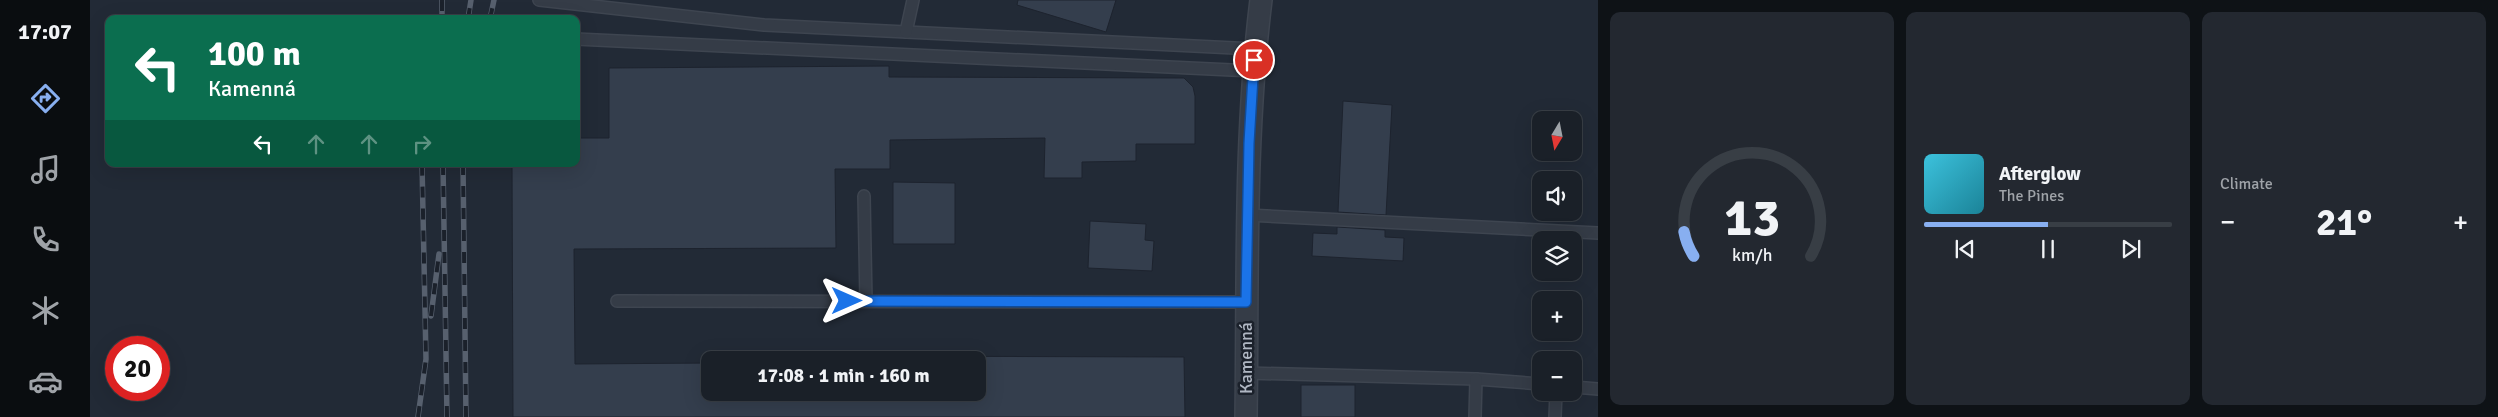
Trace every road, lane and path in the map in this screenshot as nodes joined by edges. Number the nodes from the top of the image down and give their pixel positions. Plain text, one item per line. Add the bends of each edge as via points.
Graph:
1 (539, 0) edge
2 (913, 0) edge
3 (1261, 0) edge
4 (906, 32) junction
5 (580, 39) edge
6 (1255, 49) junction
7 (1253, 71) junction
8 (864, 196) dead end
9 (1247, 215) junction
10 (1598, 233) edge
11 (617, 300) dead end
12 (866, 301) junction
13 (1246, 302) junction
14 (1247, 373) junction
15 (1476, 378) junction
16 (1532, 383) edge
17 (1582, 387) edge
18 (1598, 389) edge
19 (1556, 401) edge
20 (1246, 417) edge
21 (1475, 417) edge
22 (1555, 417) edge

1 - 4 lane via 764,25
2 - 4 lane
3 - 6 street, Kamenná
4 - 6 lane
5 - 7 lane
6 - 7 street, Kamenná
7 - 9 street, Kamenná
8 - 12 lane
9 - 10 lane
9 - 13 street, Kamenná
11 - 12 lane
12 - 13 lane
13 - 14 street, Kamenná
14 - 15 lane
14 - 20 street, Kamenná
15 - 16 lane
15 - 21 lane
17 - 18 lane
19 - 22 lane

